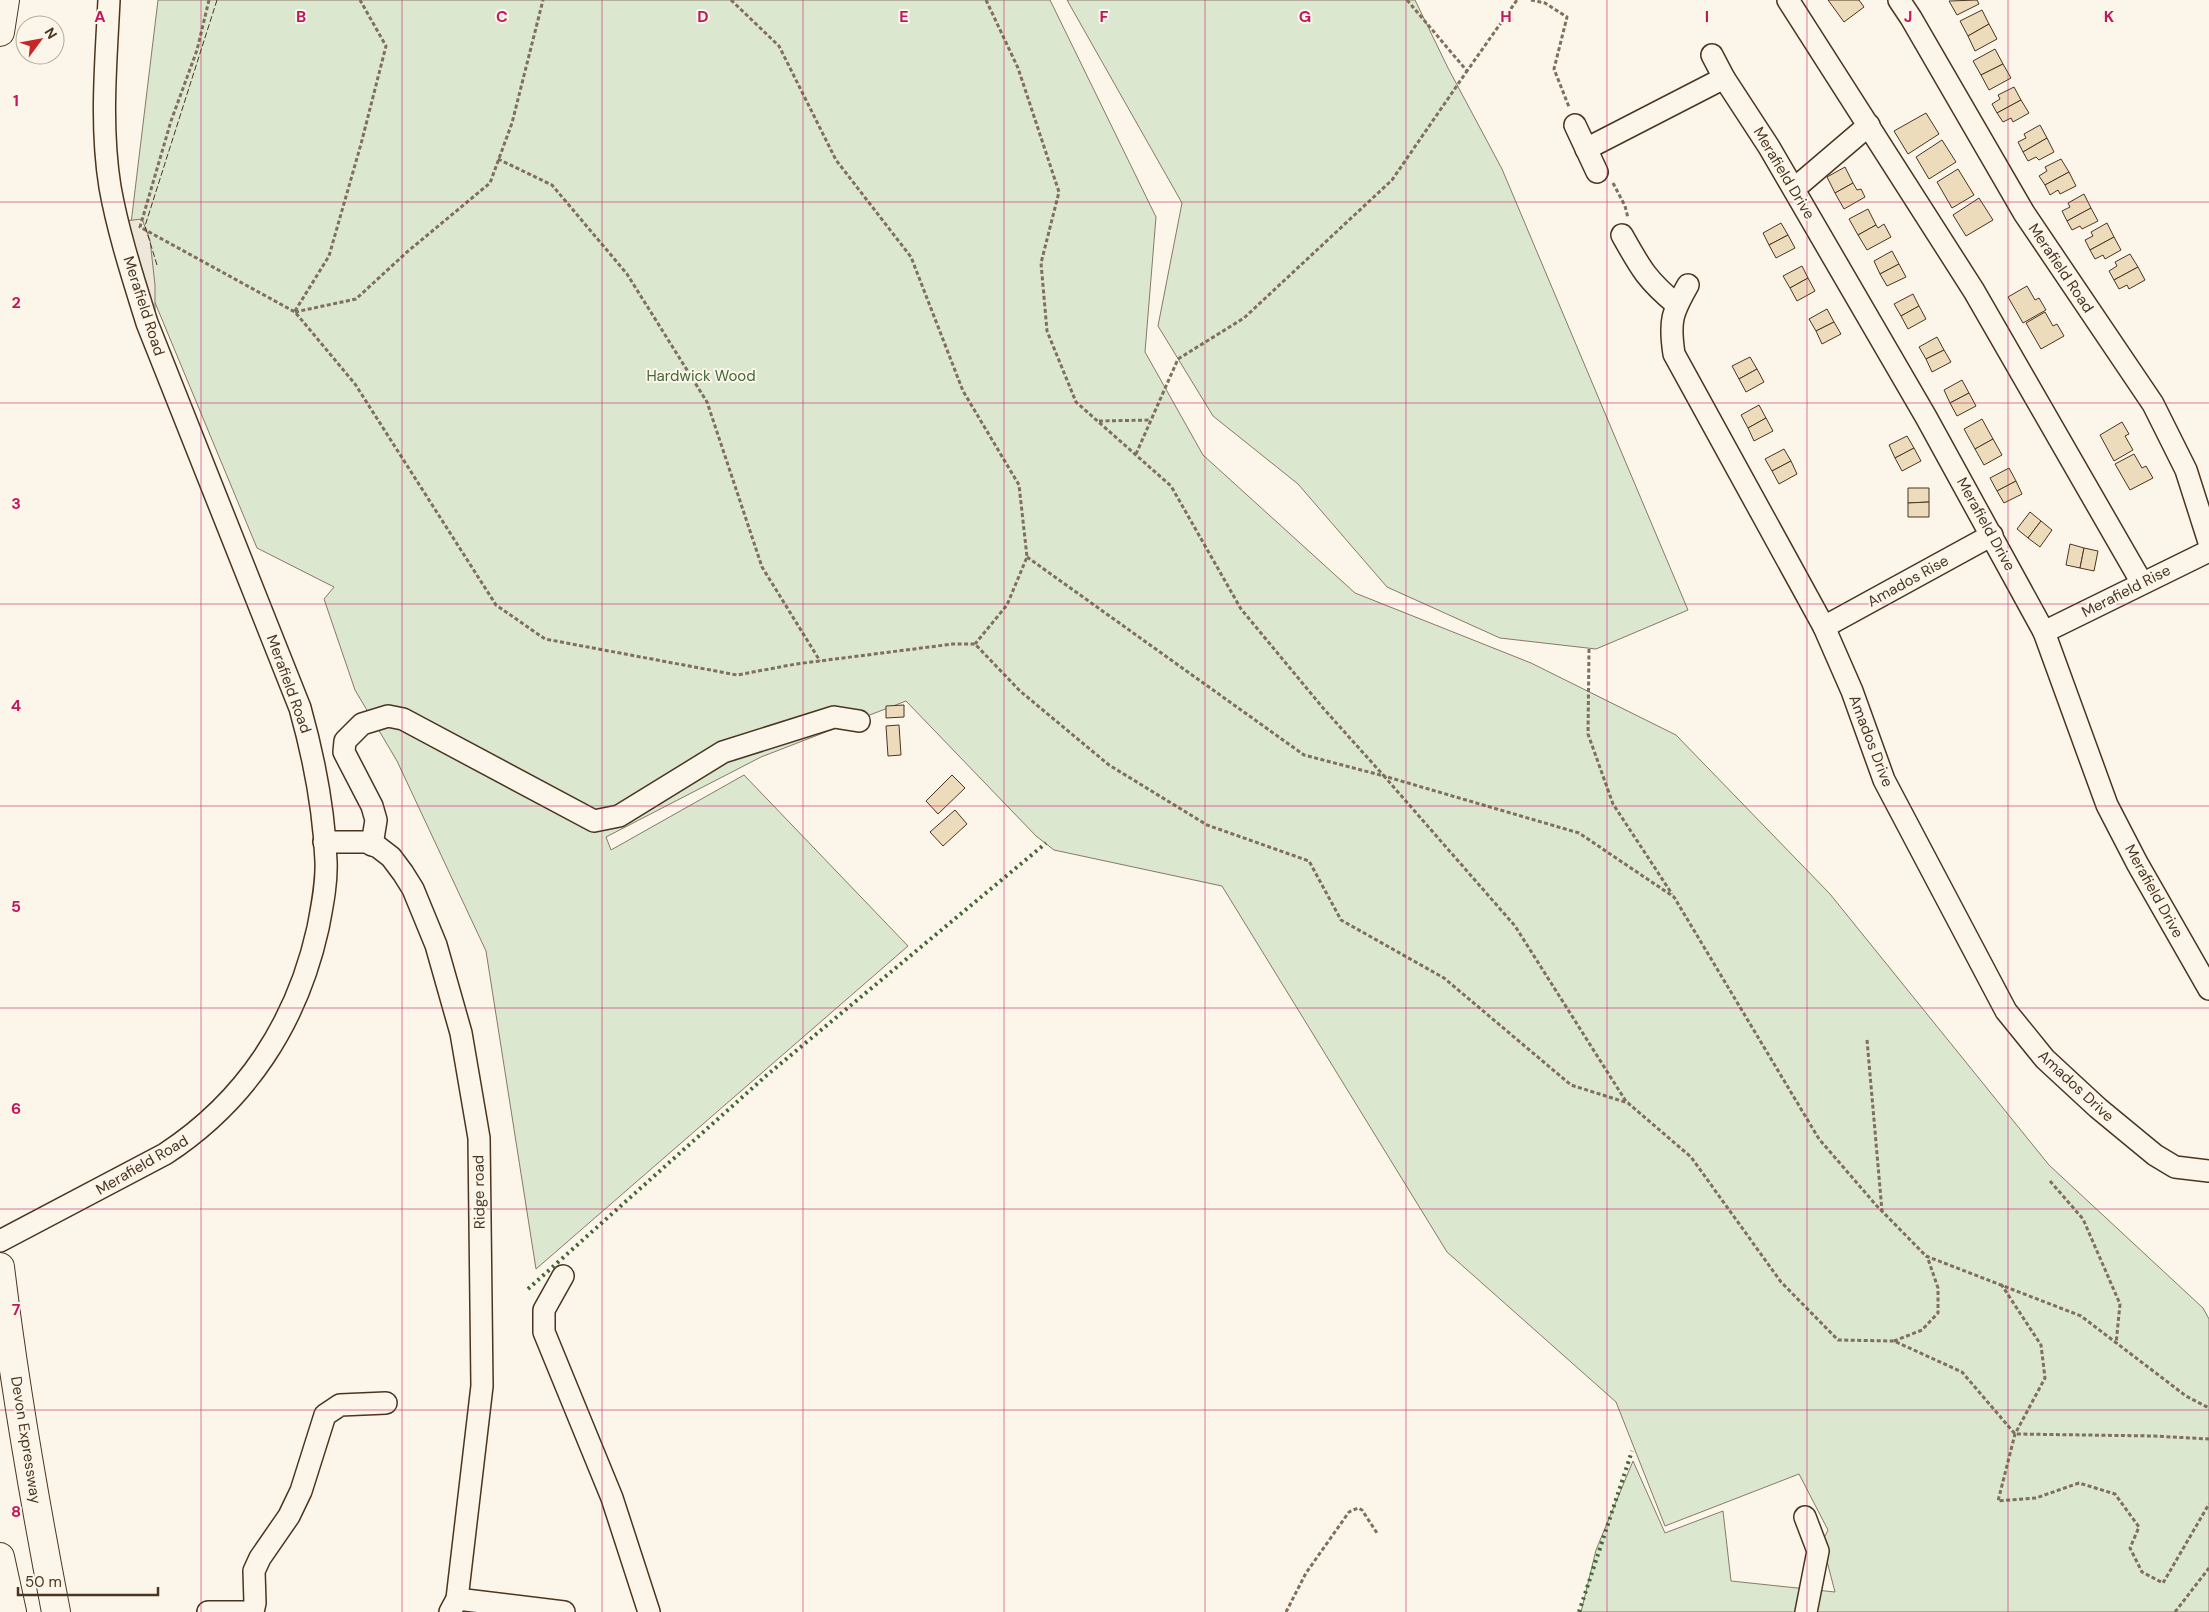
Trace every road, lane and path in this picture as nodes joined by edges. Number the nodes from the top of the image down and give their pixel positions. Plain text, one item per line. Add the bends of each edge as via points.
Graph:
1 (5, 0) edge
2 (109, 0) edge
3 (209, 0) edge
4 (360, 0) edge
5 (542, 0) edge
6 (731, 0) edge
7 (986, 0) edge
8 (1407, 0) edge
9 (1517, 0) edge
10 (1532, 0) edge
11 (1788, 0) edge
12 (1899, 0) edge
13 (0, 32) edge
14 (1712, 55) dead end
15 (1467, 71) junction
16 (1724, 78) junction
17 (1575, 125) joint
18 (1869, 125) junction
19 (1586, 149) junction
20 (498, 159) junction
21 (1597, 172) dead end
22 (1794, 189) junction
23 (1622, 235) dead end
24 (1688, 285) dead end
25 (1677, 305) junction
26 (295, 312) junction
27 (1151, 420) junction
28 (1098, 421) junction
29 (1136, 454) junction
30 (1992, 535) junction
31 (2209, 542) edge
32 (2209, 551) edge
33 (1027, 557) junction
34 (2142, 583) junction
35 (1824, 627) junction
36 (2044, 632) junction
37 (974, 644) junction
38 (1589, 648) dead end
39 (820, 661) junction
40 (859, 720) dead end
41 (1384, 776) junction
42 (324, 842) junction
43 (372, 845) junction
44 (1674, 897) junction
45 (2209, 989) edge
46 (1867, 1040) dead end
47 (1628, 1103) junction
48 (2209, 1171) edge
49 (2050, 1180) dead end
50 (1882, 1212) junction
51 (0, 1241) edge
52 (1926, 1256) junction
53 (0, 1267) edge
54 (563, 1276) dead end
55 (2001, 1284) junction
56 (1894, 1341) junction
57 (2116, 1344) junction
58 (386, 1402) dead end
59 (2209, 1408) edge
60 (2016, 1434) junction
61 (2209, 1439) edge
62 (2209, 1504) edge
63 (1805, 1517) dead end
64 (1377, 1533) dead end
65 (0, 1556) edge
66 (2209, 1568) edge
67 (453, 1606) edge
68 (12, 1612) edge
69 (56, 1612) edge
70 (208, 1612) edge
71 (246, 1612) edge
72 (253, 1612) edge
73 (564, 1612) edge
74 (649, 1612) edge
75 (1286, 1612) edge
76 (1806, 1612) edge
77 (2175, 1612) edge

1 - 13 highway
2 - 42 street, Merafield Road via 104,112 110,186 132,277 147,323 300,708 313,753
3 - 26 path via 198,50 171,121 140,227
4 - 26 path via 386,46 329,256
5 - 20 path via 512,123
6 - 33 path via 780,46 836,160 910,257 963,391 1019,485
7 - 28 path via 1018,68 1059,192 1041,263 1047,331 1076,402
8 - 15 path
9 - 15 path
10 - 17 path via 1546,3 1567,17 1554,69
11 - 18 street
12 - 31 street, Merafield Road via 2024,213 2153,404 2186,470
14 - 16 street, Merafield Drive
15 - 27 path via 1392,180 1244,318 1178,359
16 - 19 street
16 - 22 street, Merafield Drive
17 - 19 street
18 - 22 street
18 - 34 street via 1974,292
19 - 21 street
20 - 26 path via 490,183 356,299
20 - 39 path via 552,185 627,274 707,402 762,566
22 - 30 street, Merafield Drive
23 - 25 street via 1644,274
24 - 25 street, Amados Drive
25 - 35 street, Amados Drive via 1670,328 1674,354
26 - 39 path via 355,384 496,604 544,639 737,675
27 - 28 path
27 - 29 path
28 - 29 path
29 - 41 path via 1171,486 1241,609
30 - 35 street, Amados Rise
30 - 36 street, Merafield Drive
32 - 34 street, Merafield Rise
33 - 37 path via 1007,604
33 - 41 path via 1304,755
34 - 36 street, Merafield Rise
35 - 48 street, Amados Drive via 1852,691 1884,780 2006,1011 2045,1059 2155,1155 2175,1167
36 - 45 street, Merafield Drive via 2108,805
37 - 39 path
37 - 47 path via 1020,691 1109,765 1207,825 1310,861 1341,920 1444,978 1571,1085
38 - 44 path via 1588,734 1613,804
40 - 43 street via 834,717 723,752 619,816 594,821 403,719 388,716 362,724 345,741 344,752 376,820
41 - 44 path via 1578,833
41 - 47 path via 1515,926
42 - 43 street, Ridge road via 352,841
42 - 51 street, Merafield Road via 326,862 322,908 313,950 298,994 274,1042 245,1084 191,1137 117,1181
43 - 67 street, Ridge road via 390,857 403,873 436,945 461,1033 479,1138 482,1386
44 - 50 path via 1819,1139
46 - 50 path
47 - 56 path via 1691,1157 1781,1282 1838,1340
49 - 57 path via 2083,1219 2120,1304
50 - 52 path
52 - 55 path
52 - 56 path via 1938,1288 1938,1312 1922,1330
53 - 69 highway, Devon Expressway via 28,1458
54 - 74 street via 544,1310 544,1332 612,1498
55 - 57 path via 2081,1316
55 - 60 path via 2041,1345 2045,1378
56 - 60 path via 1962,1372
57 - 59 path via 2186,1396
58 - 72 street via 340,1405 325,1415 302,1492 254,1571
60 - 61 path
60 - 62 path via 1998,1501 2036,1498 2079,1483 2115,1494 2139,1527 2130,1548 2142,1572 2163,1583
63 - 76 street via 1818,1551
64 - 75 path via 1362,1510 1358,1508 1350,1512 1306,1573
65 - 68 highway
66 - 77 path
67 - 73 street
70 - 71 street

